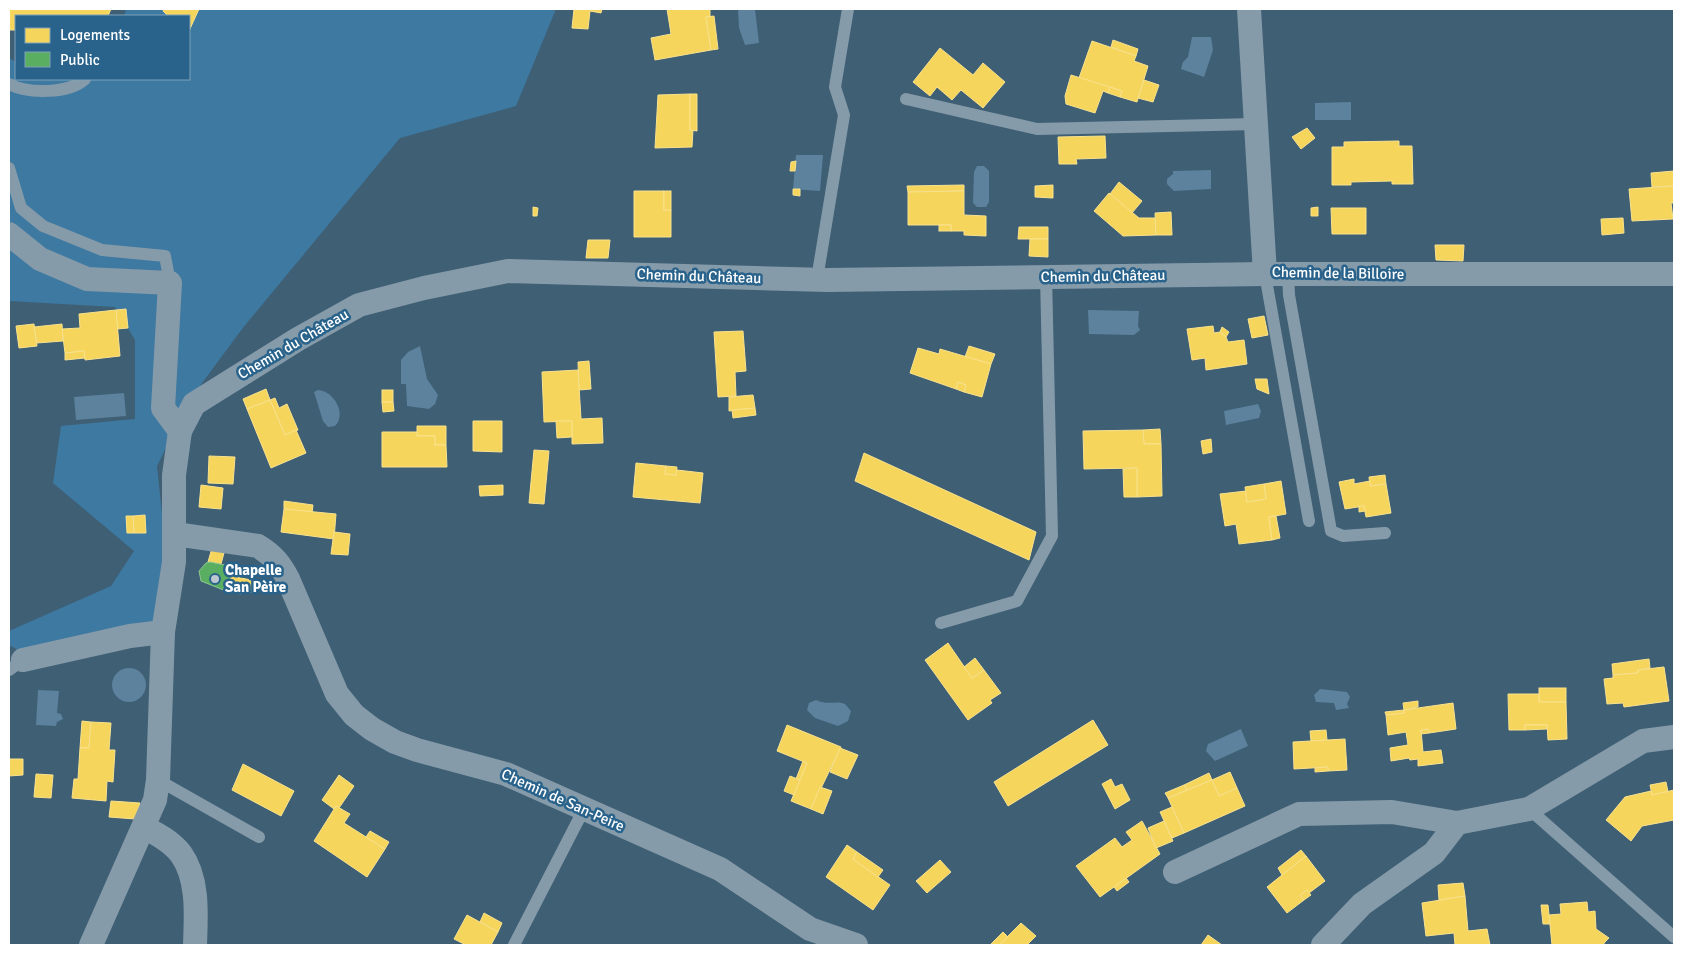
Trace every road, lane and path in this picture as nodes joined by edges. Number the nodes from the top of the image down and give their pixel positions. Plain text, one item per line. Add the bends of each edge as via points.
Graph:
1 (848, 9) edge
2 (1249, 9) edge
3 (82, 80) edge
4 (9, 84) edge
5 (906, 99) dead end
6 (1256, 124) junction
7 (9, 168) edge
8 (9, 234) edge
9 (1277, 274) junction
10 (1674, 274) edge
11 (1046, 276) junction
12 (817, 279) junction
13 (170, 283) junction
14 (180, 431) junction
15 (1309, 521) dead end
16 (1385, 533) dead end
17 (176, 534) junction
18 (941, 623) dead end
19 (163, 632) junction
20 (16, 665) edge
21 (1674, 737) edge
22 (158, 780) junction
23 (584, 809) junction
24 (1529, 809) junction
25 (1457, 823) junction
26 (144, 827) junction
27 (259, 837) dead end
28 (1174, 872) dead end
29 (1674, 937) edge
30 (91, 945) edge
31 (195, 945) edge
32 (514, 945) edge
33 (856, 945) edge
34 (1324, 945) edge

1 - 12 lane via 835,87 844,115
2 - 6 street, Chemin de la Billoire
3 - 4 lane via 48,92 19,90
5 - 6 lane via 1037,129
6 - 9 street, Chemin de la Billoire
7 - 13 lane via 21,208 43,226 102,250 164,256
8 - 13 street via 40,259 87,279
9 - 10 street, Chemin de la Billoire
9 - 11 street, Chemin du Château
9 - 15 lane
9 - 16 lane via 1289,295 1331,531 1342,536
11 - 12 street, Chemin du Château
11 - 18 lane via 1052,536 1017,601
12 - 14 street, Chemin du Château via 508,271 424,288 359,306 298,339 194,404
13 - 14 street via 163,408
14 - 17 street, Chemin du Château via 174,475
17 - 19 street, Chemin du Château
17 - 23 street, Chemin de San-Peire via 258,546 270,553 280,563 288,579 336,694 354,715 372,729 417,750 506,774
19 - 20 street via 130,636
19 - 22 street, Chemin du Château
21 - 24 street via 1643,741
22 - 26 street, Chemin du Château via 155,800
22 - 27 lane
23 - 32 lane
23 - 33 street, Chemin de San-Peire via 720,869 810,929
24 - 25 street
24 - 29 lane
25 - 28 street via 1392,812 1299,814
25 - 34 street via 1434,853 1362,904
26 - 30 street, Chemin du Château
26 - 31 street via 166,840 182,855 196,903

